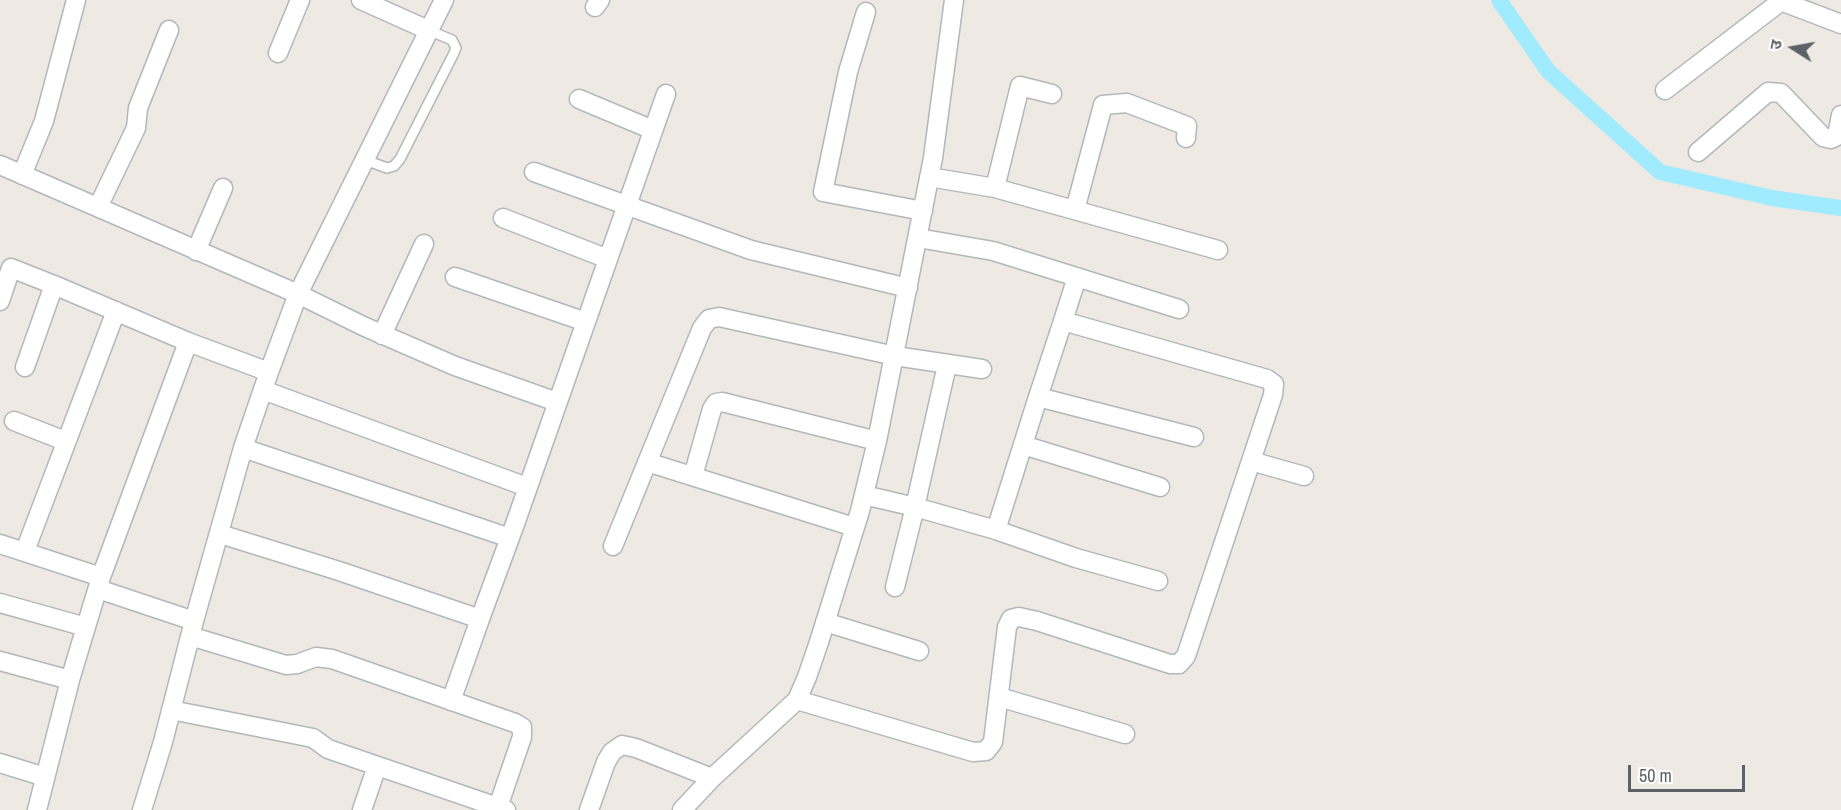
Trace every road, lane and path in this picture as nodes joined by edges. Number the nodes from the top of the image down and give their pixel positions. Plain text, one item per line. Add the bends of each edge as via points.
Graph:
1 (76, 0) edge
2 (300, 0) edge
3 (361, 0) edge
4 (444, 0) edge
5 (954, 0) edge
6 (1779, 1) edge
7 (866, 12) dead end
8 (1841, 24) edge
9 (169, 30) dead end
10 (429, 30) junction
11 (278, 53) dead end
12 (1665, 90) dead end
13 (666, 94) dead end
14 (1052, 94) dead end
15 (579, 99) dead end
16 (1841, 116) edge
17 (653, 130) junction
18 (1186, 138) dead end
19 (1698, 152) dead end
20 (365, 160) junction
21 (0, 165) edge
22 (534, 172) dead end
23 (22, 175) junction
24 (929, 177) junction
25 (223, 188) dead end
26 (995, 188) junction
27 (627, 204) junction
28 (98, 207) junction
29 (1075, 210) junction
30 (923, 211) junction
31 (503, 218) dead end
32 (918, 238) junction
33 (424, 244) dead end
34 (1218, 250) dead end
35 (196, 251) junction
36 (608, 259) junction
37 (5, 267) edge
38 (455, 277) dead end
39 (1077, 277) junction
40 (54, 285) junction
41 (908, 288) junction
42 (298, 294) junction
43 (0, 301) edge
44 (1179, 309) dead end
45 (116, 311) junction
46 (1064, 321) junction
47 (586, 322) junction
48 (382, 335) junction
49 (188, 342) junction
50 (895, 356) junction
51 (947, 365) junction
52 (25, 367) dead end
53 (982, 369) dead end
54 (269, 372) junction
55 (263, 390) junction
56 (1038, 396) junction
57 (557, 402) junction
58 (14, 420) dead end
59 (1194, 437) dead end
60 (65, 441) junction
61 (877, 441) junction
62 (1023, 445) junction
63 (243, 448) junction
64 (1251, 461) junction
65 (647, 462) junction
66 (693, 476) junction
67 (1304, 476) dead end
68 (527, 487) junction
69 (1160, 487) dead end
70 (864, 495) junction
71 (915, 507) junction
72 (854, 527) junction
73 (996, 530) junction
74 (220, 534) junction
75 (510, 538) junction
76 (0, 544) edge
77 (613, 546) dead end
78 (25, 552) junction
79 (1158, 581) dead end
80 (100, 583) junction
81 (895, 587) dead end
82 (0, 603) edge
83 (480, 619) junction
84 (825, 622) junction
85 (86, 627) junction
86 (192, 628) junction
87 (919, 651) dead end
88 (0, 662) edge
89 (70, 680) junction
90 (999, 698) junction
91 (451, 700) junction
92 (797, 700) junction
93 (171, 710) junction
94 (1125, 734) dead end
95 (0, 763) edge
96 (376, 765) junction
97 (45, 777) junction
98 (712, 778) junction
99 (501, 809) edge
100 (37, 810) edge
101 (142, 810) edge
102 (362, 810) edge
103 (590, 810) edge
104 (682, 810) edge

1 - 23 street via 44,121
2 - 11 street
3 - 10 street
4 - 10 street
5 - 24 street
6 - 8 street
6 - 12 street
7 - 30 street via 824,192
9 - 28 street via 138,108 136,128
10 - 20 street
10 - 20 lane via 452,40 456,48 453,55 400,159 387,168
13 - 17 street
14 - 26 street via 1020,86
15 - 17 street
16 - 19 street via 1837,136 1823,137 1781,93 1768,92
17 - 27 street
18 - 29 street via 1187,126 1127,103 1103,105
20 - 42 street
21 - 23 street
22 - 27 street
23 - 28 street
24 - 26 street
24 - 30 street
25 - 35 street
26 - 29 street
27 - 36 street
27 - 41 street via 751,250
28 - 35 street
29 - 34 street
30 - 32 street
31 - 36 street
32 - 39 street via 993,251
32 - 41 street
33 - 48 street
35 - 42 street
36 - 47 street
37 - 40 street
37 - 43 street
38 - 47 street
39 - 44 street
39 - 46 street
40 - 45 street
40 - 52 street
41 - 50 street
42 - 48 street
42 - 54 street
45 - 49 street
45 - 60 street
46 - 56 street
46 - 64 street via 1274,384
47 - 57 street
48 - 57 street
49 - 54 street
49 - 80 street
50 - 51 street
50 - 61 street
50 - 65 street via 719,317 709,319
51 - 53 street
51 - 71 street
54 - 55 street
55 - 63 street
55 - 68 street
56 - 59 street
56 - 62 street
57 - 68 street
58 - 60 street
60 - 78 street
61 - 66 street via 716,403
61 - 70 street
62 - 69 street
62 - 73 street
63 - 74 street
63 - 75 street
64 - 67 street
64 - 90 street via 1186,656 1179,664 1018,617 1011,619 1007,627
65 - 66 street
65 - 77 street
66 - 72 street
68 - 75 street
70 - 71 street
70 - 72 street
71 - 73 street
71 - 81 street
72 - 84 street
73 - 79 street
74 - 83 street
74 - 86 street
75 - 83 street
76 - 78 street
78 - 80 street
80 - 85 street
80 - 86 street
82 - 85 street
83 - 91 street
84 - 87 street
84 - 92 street
85 - 89 street
86 - 91 street via 286,665 316,657 332,659
86 - 93 street
88 - 89 street
89 - 97 street
90 - 92 street via 993,742 986,751 973,752
90 - 94 street
91 - 99 street via 522,728
92 - 98 street
93 - 96 street via 313,738 328,749
93 - 101 street
95 - 97 street
96 - 99 street
96 - 102 street
97 - 100 street
98 - 103 street via 622,745 606,762
98 - 104 street

